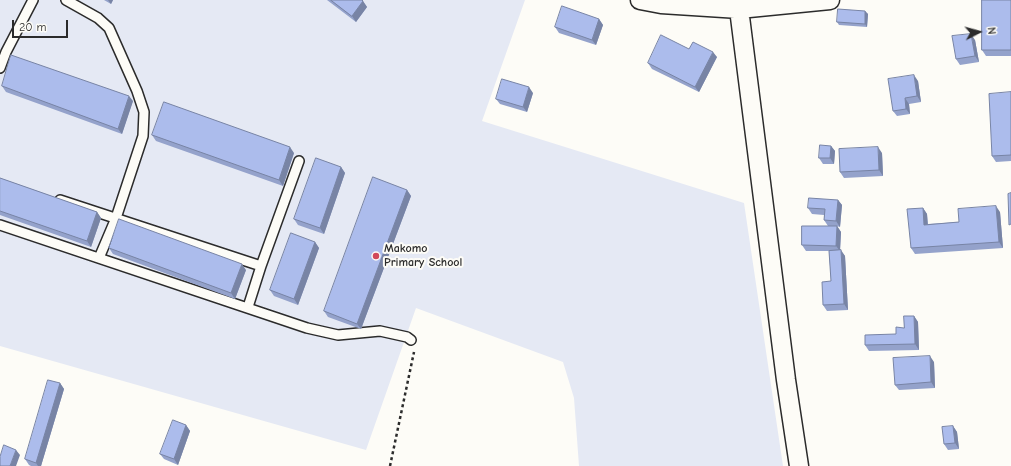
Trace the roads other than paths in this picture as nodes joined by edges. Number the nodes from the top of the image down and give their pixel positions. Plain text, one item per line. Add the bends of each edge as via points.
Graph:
1 (33, 0) edge
2 (66, 0) edge
3 (640, 0) edge
4 (830, 0) edge
5 (739, 9) junction
6 (3, 51) edge
7 (0, 68) edge
8 (299, 161) dead end
9 (50, 196) edge
10 (116, 218) junction
11 (0, 225) edge
12 (99, 258) junction
13 (261, 266) junction
14 (248, 307) junction
15 (411, 340) road end
16 (799, 466) edge

1 - 6 lane
2 - 10 lane via 98,18 109,28 144,112 143,136
3 - 5 street
4 - 5 street
5 - 16 street
6 - 7 lane
8 - 13 lane
9 - 10 lane
10 - 12 lane
10 - 13 lane
11 - 12 lane
12 - 14 lane
13 - 14 lane
14 - 15 lane via 307,328 338,335 380,331

